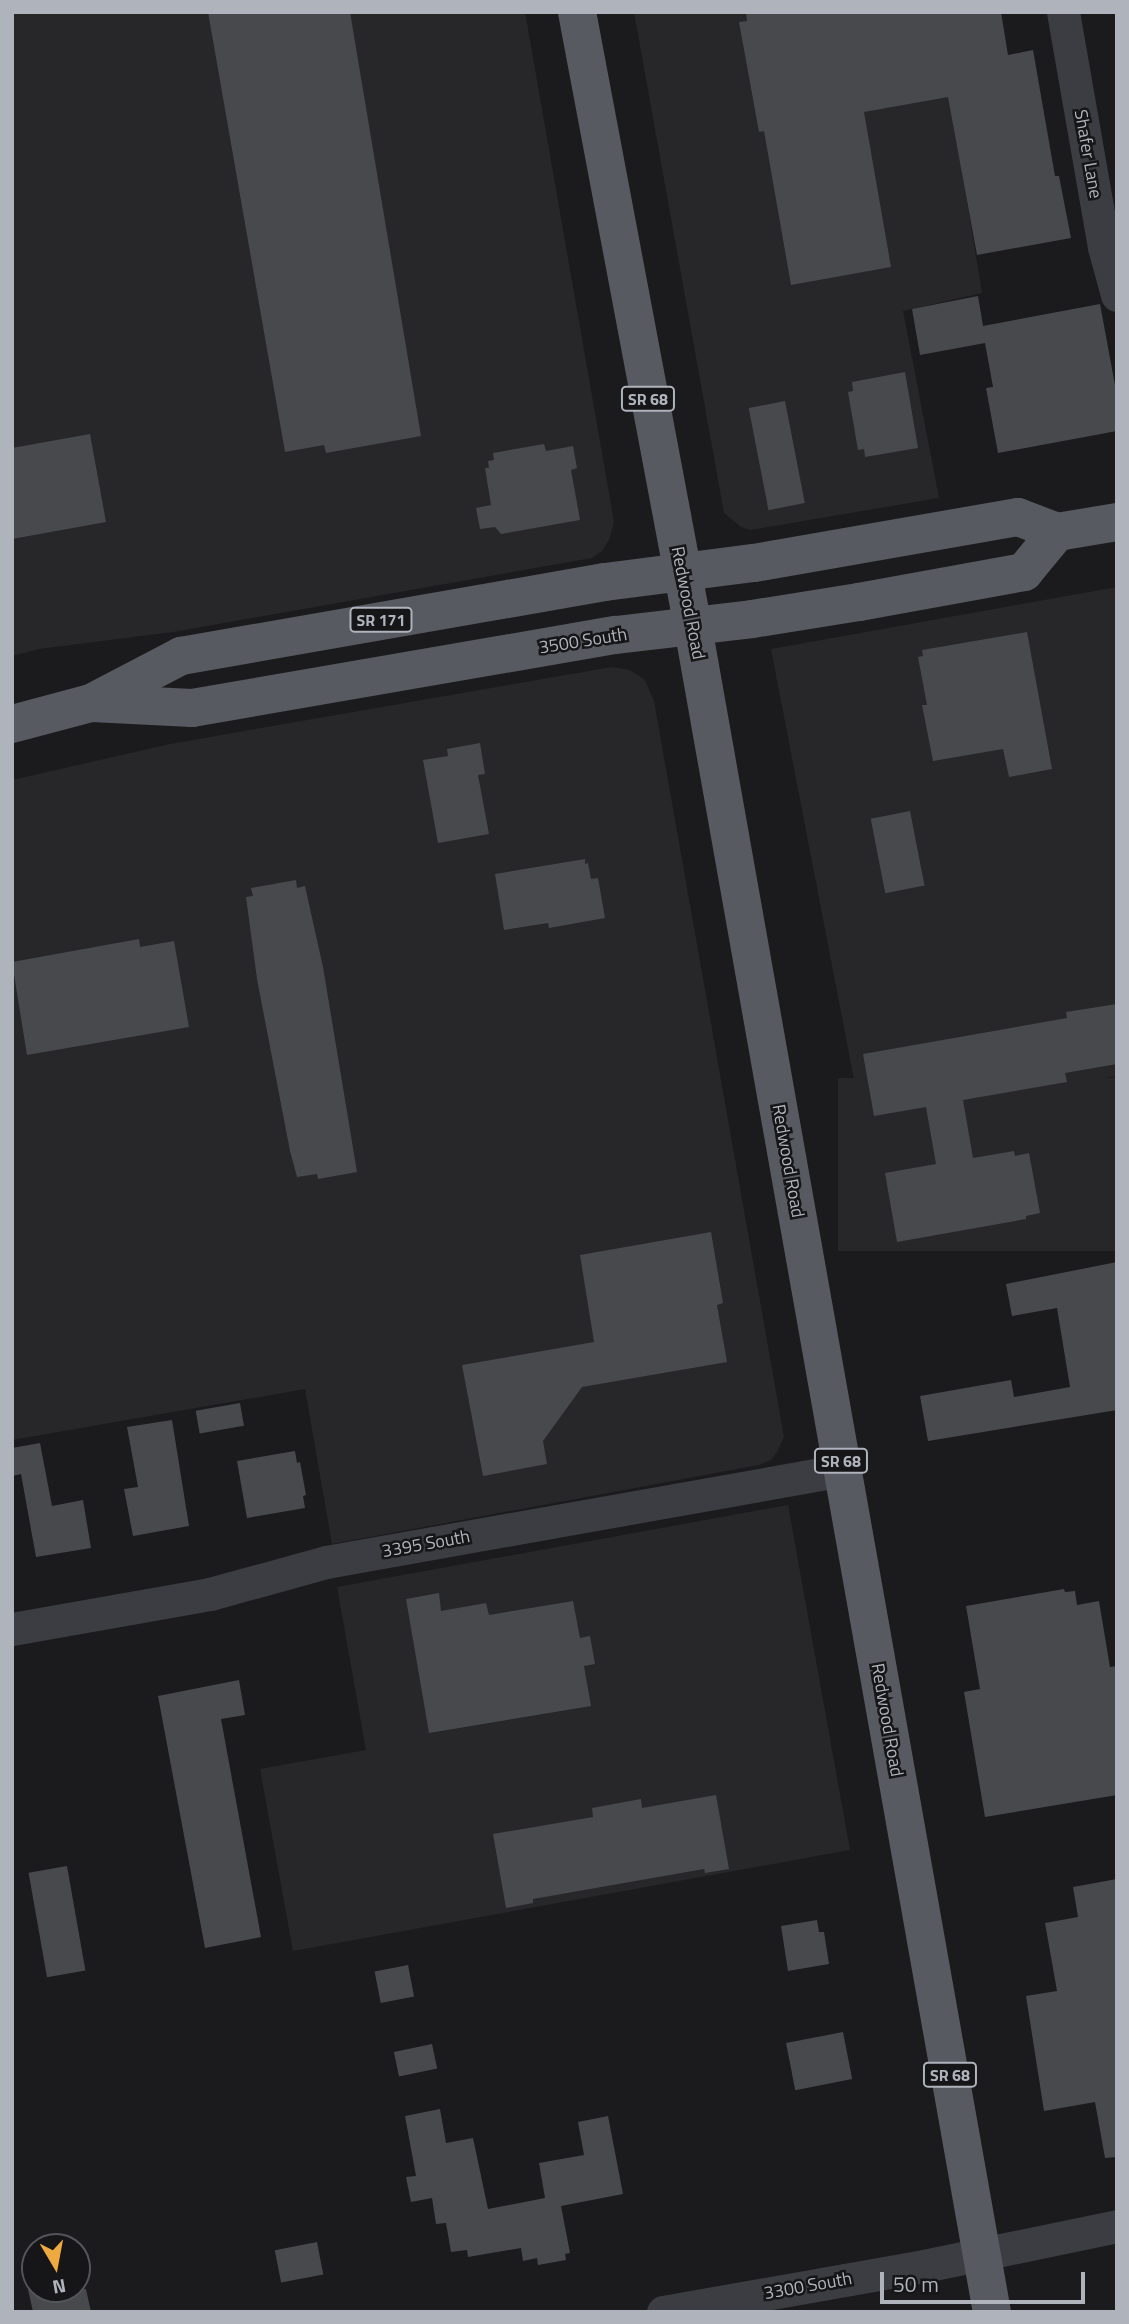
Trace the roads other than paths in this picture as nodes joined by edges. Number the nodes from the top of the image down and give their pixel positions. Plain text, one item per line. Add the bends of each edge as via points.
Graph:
1 (577, 12) edge
2 (1063, 12) edge
3 (1117, 295) edge
4 (1117, 522) edge
5 (1057, 532) junction
6 (682, 573) junction
7 (693, 627) junction
8 (91, 703) junction
9 (12, 724) edge
10 (843, 1470) junction
11 (12, 1629) edge
12 (1117, 2226) edge
13 (982, 2252) junction
14 (663, 2312) edge
15 (992, 2312) edge

1 - 6 main road, Redwood Road / SR 68
2 - 3 street, Shafer Lane via 1104,247
4 - 5 main road
5 - 6 main road, 3500 South / SR 171 via 1018,517
5 - 7 main road, 3500 South / SR 171 via 1024,572
6 - 7 main road, Redwood Road / SR 68
6 - 8 main road, 3500 South / SR 171 via 181,656
7 - 8 main road, 3500 South / SR 171 via 604,637 192,708
7 - 10 main road, Redwood Road / SR 68
8 - 9 main road, 3500 South / SR 171
10 - 11 street, 3395 South via 326,1562 210,1594
10 - 13 main road, Redwood Road / SR 68
12 - 13 street, 3300 South
13 - 14 street, 3300 South
13 - 15 main road, Redwood Road / SR 68

